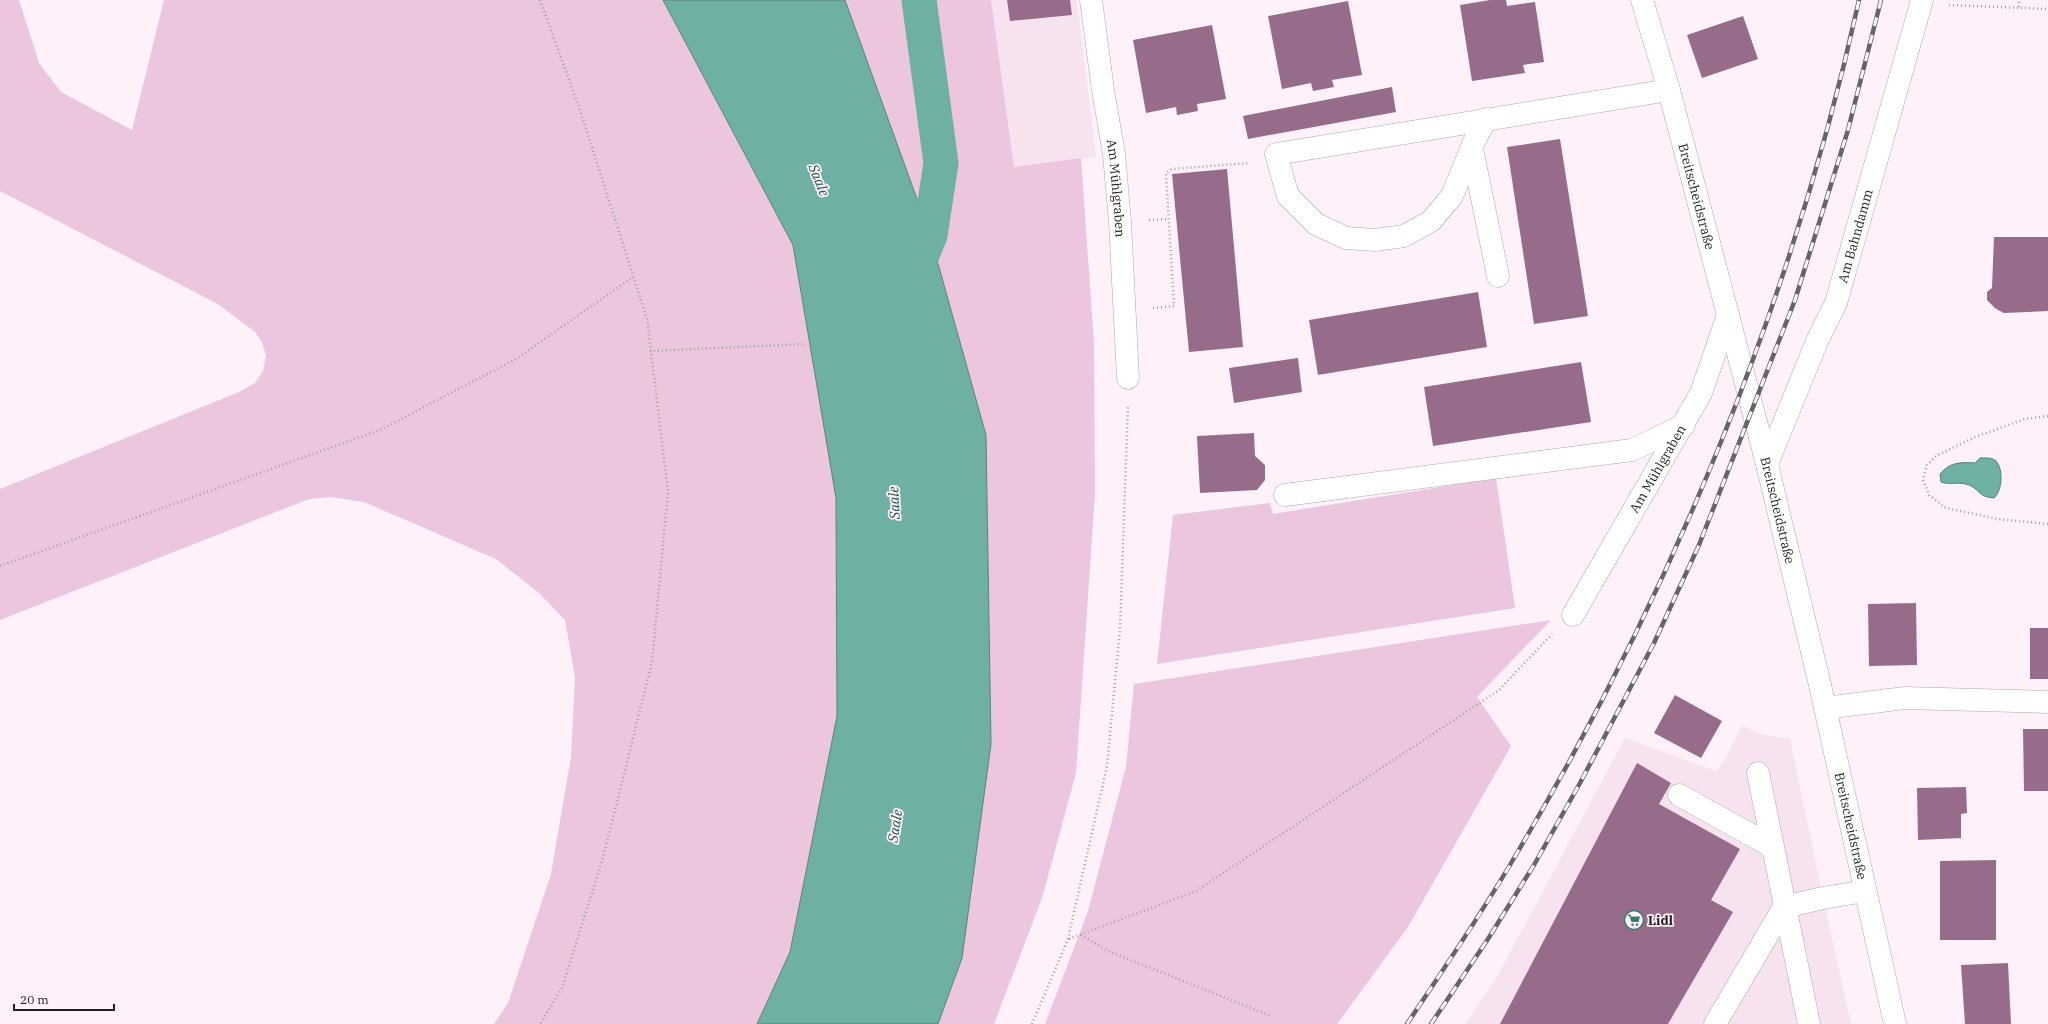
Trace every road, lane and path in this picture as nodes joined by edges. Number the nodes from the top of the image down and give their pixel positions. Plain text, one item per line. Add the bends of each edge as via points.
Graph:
1 (540, 0) edge
2 (1091, 0) edge
3 (1642, 0) edge
4 (2019, 0) edge
5 (1921, 2) edge
6 (2019, 8) junction
7 (2048, 8) edge
8 (1669, 90) junction
9 (1486, 119) junction
10 (1472, 149) junction
11 (1276, 154) junction
12 (1168, 219) junction
13 (1143, 221) dead end
14 (1498, 276) dead end
15 (633, 277) junction
16 (1148, 308) dead end
17 (1728, 316) junction
18 (806, 344) dead end
19 (650, 351) junction
20 (1128, 378) joint
21 (2048, 416) edge
22 (1684, 425) junction
23 (1767, 464) junction
24 (1285, 495) dead end
25 (2048, 524) edge
26 (0, 566) edge
27 (1573, 614) joint
28 (2048, 702) edge
29 (1825, 708) junction
30 (1758, 773) dead end
31 (1679, 795) dead end
32 (1773, 847) junction
33 (1865, 891) junction
34 (1784, 907) junction
35 (1080, 934) junction
36 (1068, 939) junction
37 (1272, 1016) dead end
38 (540, 1024) edge
39 (1032, 1024) edge
40 (1715, 1024) edge
41 (1809, 1024) edge
42 (1895, 1024) edge

1 - 15 path via 580,110
2 - 20 street, Am Mühlgraben via 1114,154
3 - 8 street, Breitscheidstraße
4 - 6 path
5 - 6 path
5 - 23 street, Am Bahndamm via 1836,303 1818,339
6 - 7 path
8 - 9 street
8 - 17 street, Breitscheidstraße
9 - 10 street
9 - 11 street
10 - 11 street via 1452,196 1431,222 1404,236 1375,240 1346,238 1316,224 1288,196
10 - 14 street
11 - 12 path via 1250,163 1172,170 1166,173
12 - 13 path
12 - 16 path via 1174,306
15 - 19 path via 647,319
15 - 26 path via 516,359 380,430
17 - 22 street, Am Mühlgraben via 1701,393
17 - 23 street, Breitscheidstraße
18 - 19 path
19 - 38 path via 668,491 652,662 600,866 562,988
20 - 36 path via 1120,629 1108,766
21 - 25 path via 2018,422 1936,456 1927,465 1923,480 1929,495 1946,508 1998,519
22 - 24 street via 1632,450
22 - 27 street, Am Mühlgraben
23 - 29 street, Breitscheidstraße
27 - 35 path via 1540,645 1499,690 1196,891
28 - 29 street via 1904,698
29 - 33 street, Breitscheidstraße
30 - 32 street
31 - 32 street
32 - 34 street
33 - 34 street
33 - 42 street, Breitscheidstraße
34 - 40 street
34 - 41 street
35 - 36 path
35 - 37 path via 1108,951
36 - 39 path

